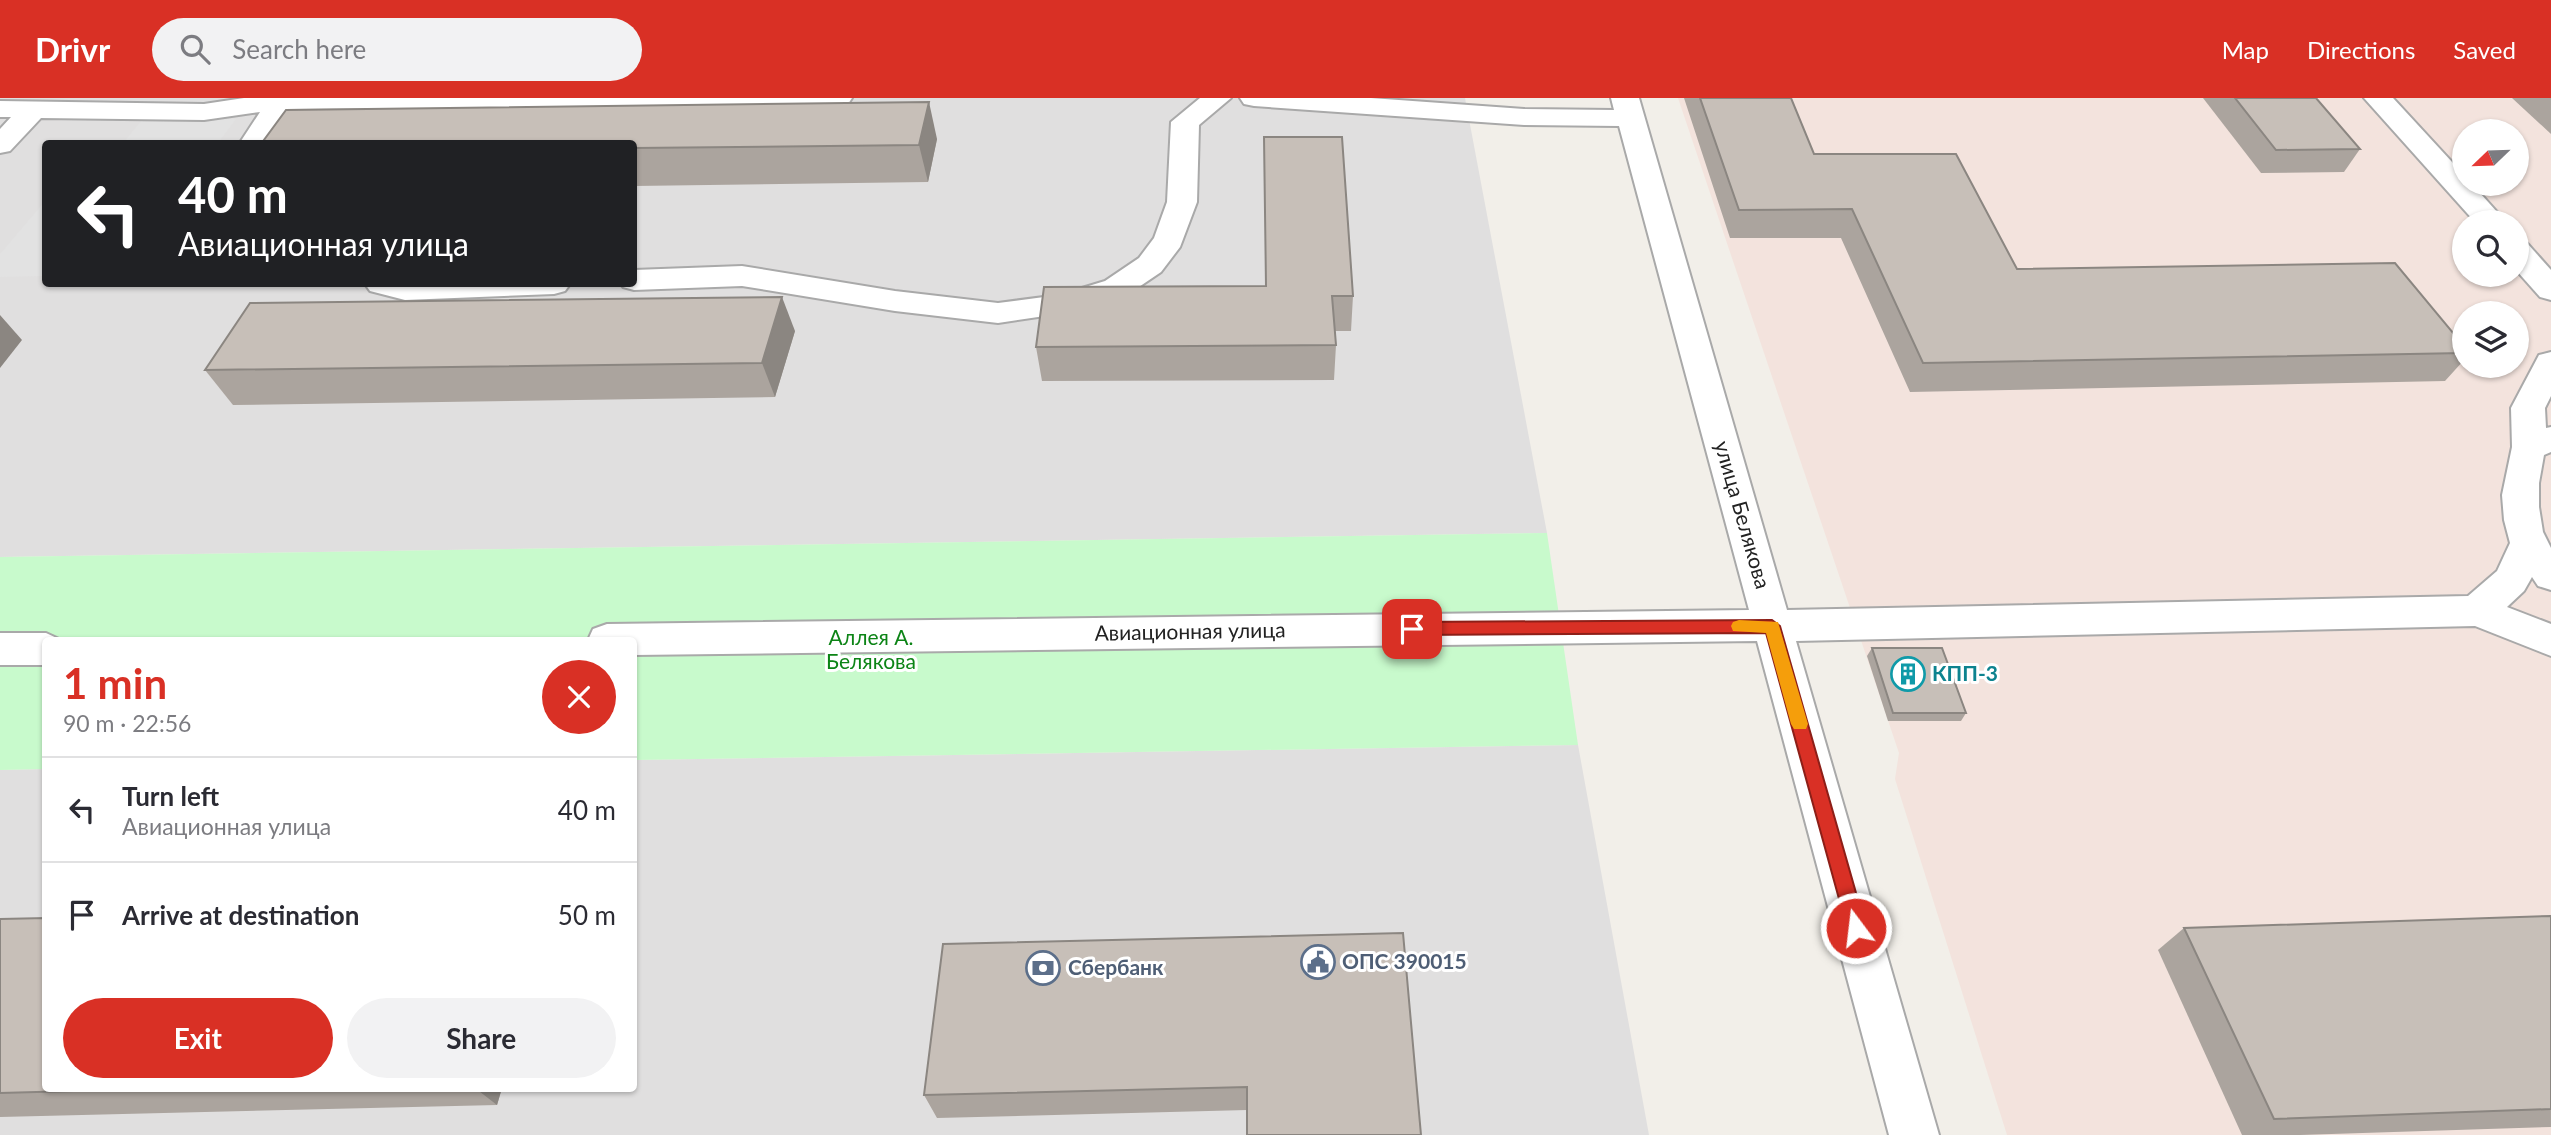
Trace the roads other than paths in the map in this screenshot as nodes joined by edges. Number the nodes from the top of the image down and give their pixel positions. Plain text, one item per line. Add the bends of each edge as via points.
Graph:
1 (838, 98) edge
2 (1217, 98) edge
3 (1254, 98) edge
4 (2378, 98) edge
5 (283, 100) edge
6 (1628, 108) edge
7 (0, 109) edge
8 (33, 110) junction
9 (256, 140) edge
10 (0, 145) edge
11 (2480, 210) edge
12 (2529, 265) edge
13 (637, 280) edge
14 (393, 287) edge
15 (480, 287) edge
16 (2551, 290) edge
17 (2551, 363) edge
18 (2540, 443) edge
19 (2529, 543) junction
20 (2551, 576) edge
21 (2477, 611) junction
22 (1772, 626) junction
23 (637, 640) edge
24 (2551, 640) edge
25 (0, 649) edge
26 (42, 649) edge
27 (1914, 1135) edge

1 - 5 street
2 - 13 street via 1185,122 1182,202 1169,240 1150,265 1116,288 1060,305 998,313 742,276
3 - 6 street via 1524,117
4 - 11 street
5 - 8 street via 204,112
5 - 9 street
6 - 22 street, улица Белякова
7 - 8 street
8 - 10 street
12 - 16 street
14 - 15 street
17 - 18 street via 2528,408
18 - 19 street via 2520,478 2521,511
19 - 20 street
19 - 21 street via 2511,581
21 - 22 street, Авиационная улица
21 - 24 street
22 - 23 street, Авиационная улица
22 - 27 street, улица Белякова
25 - 26 street

